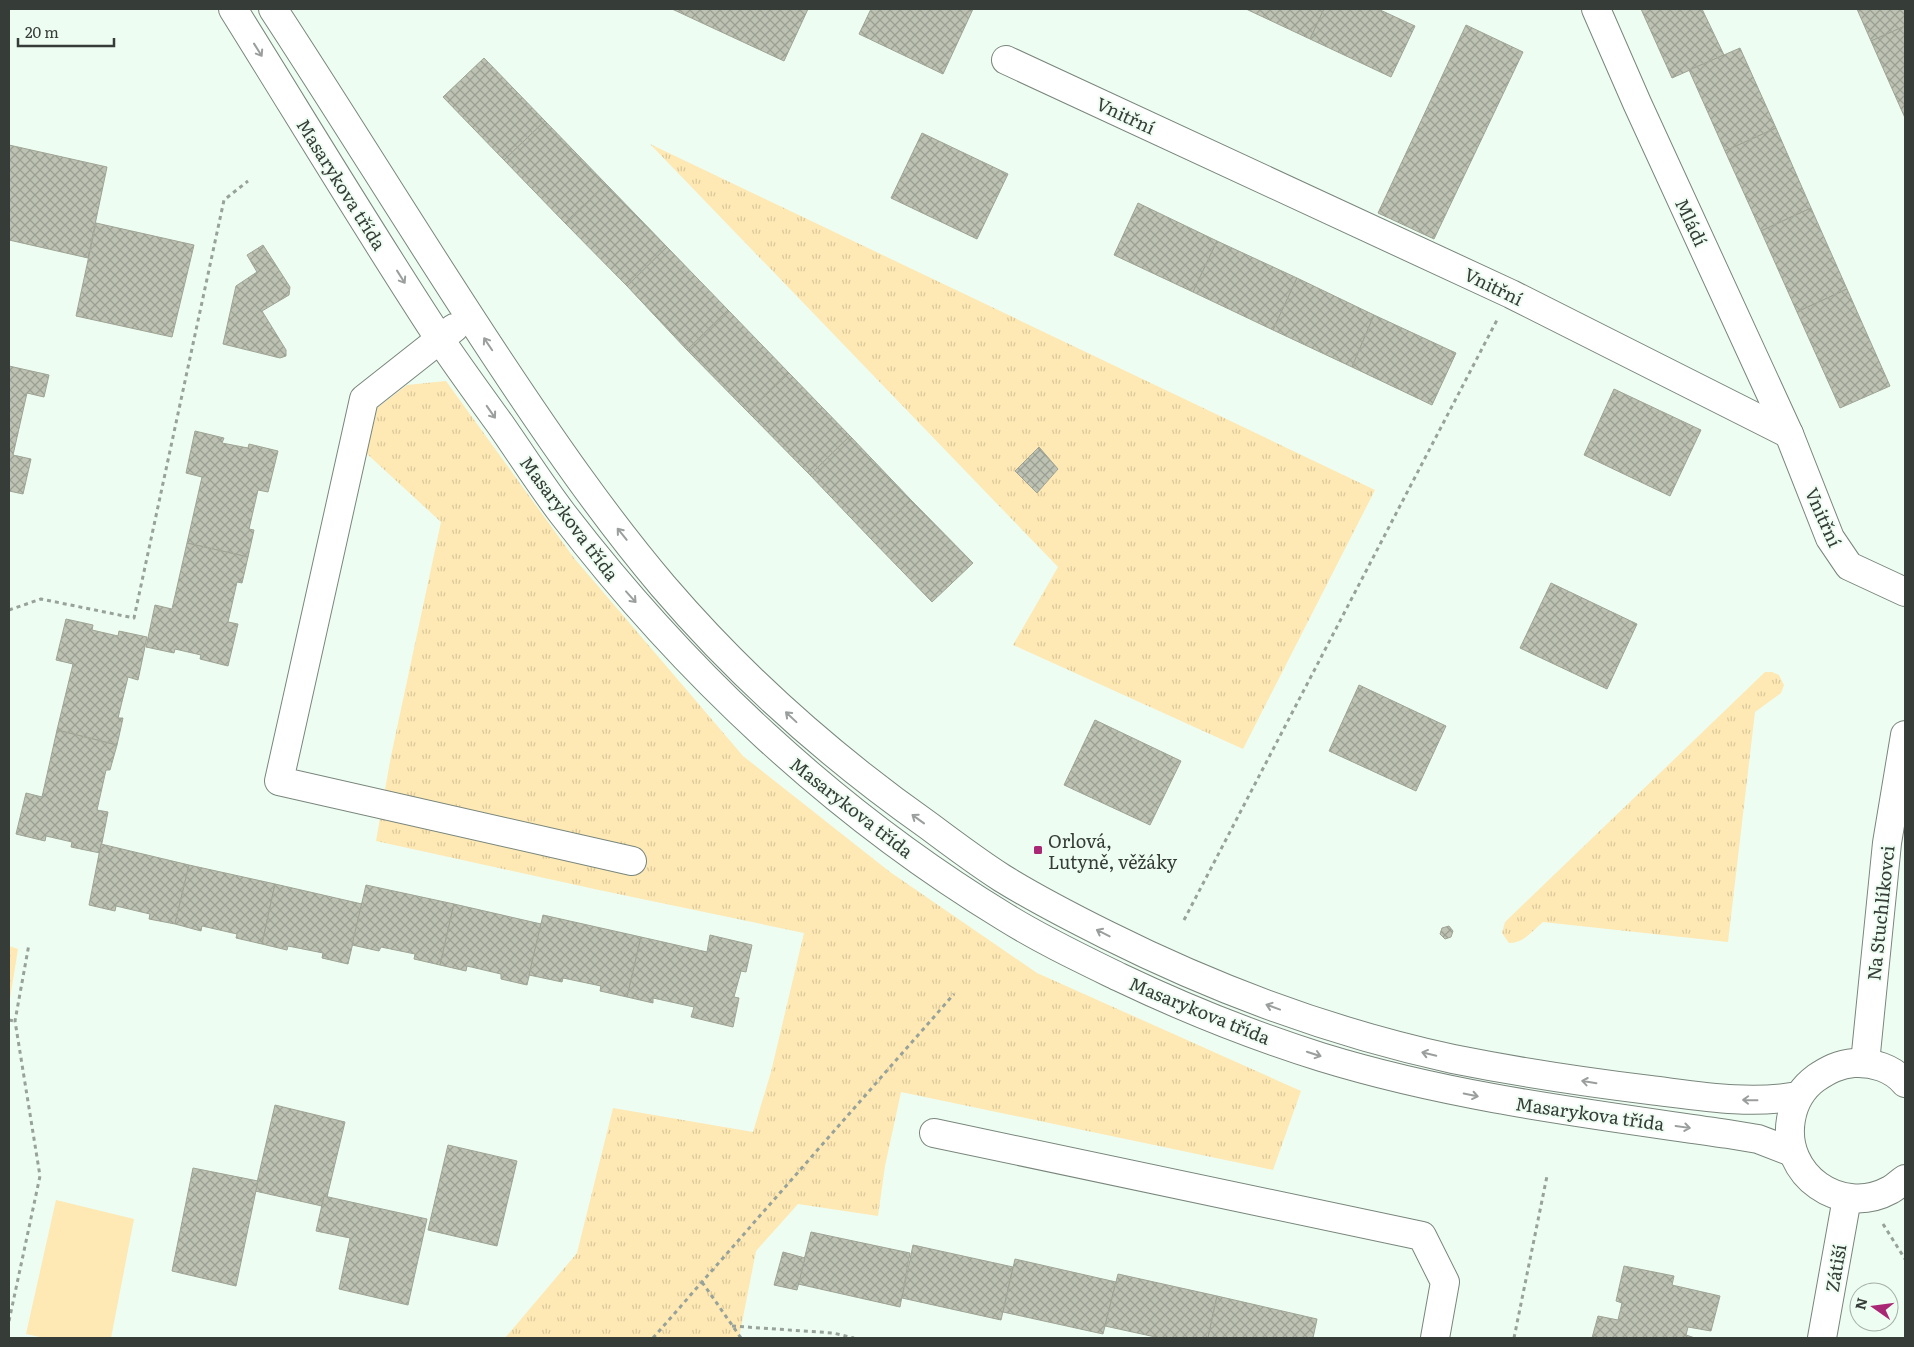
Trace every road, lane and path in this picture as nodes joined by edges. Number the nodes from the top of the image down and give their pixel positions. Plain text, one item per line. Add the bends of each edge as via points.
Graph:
1 (232, 9) edge
2 (273, 9) edge
3 (1596, 9) edge
4 (1006, 60) dead end
5 (248, 181) dead end
6 (1510, 294) junction
7 (469, 316) junction
8 (439, 338) junction
9 (1789, 434) junction
10 (1905, 592) edge
11 (9, 610) edge
12 (1905, 735) edge
13 (632, 861) dead end
14 (1184, 920) dead end
15 (29, 944) dead end
16 (954, 994) dead end
17 (9, 1020) edge
18 (14, 1021) junction
19 (1864, 1063) junction
20 (1905, 1083) edge
21 (1798, 1096) junction
22 (934, 1133) dead end
23 (1792, 1152) junction
24 (1547, 1176) dead end
25 (1905, 1178) edge
26 (1847, 1198) junction
27 (1882, 1221) dead end
28 (1905, 1259) edge
29 (702, 1282) junction
30 (9, 1321) edge
31 (732, 1326) junction
32 (653, 1338) edge
33 (741, 1338) edge
34 (854, 1338) edge
35 (1435, 1338) edge
36 (1514, 1338) edge
37 (1822, 1338) edge

1 -> 8 street, Masarykova třída
2 - 7 street, Masarykova třída
3 - 9 street, Mládí
4 - 6 street, Vnitřní
5 - 11 path via 224,200 134,618 41,599
6 - 9 street, Vnitřní
6 - 14 path
7 - 8 street
21 -> 7 street, Masarykova třída via 1732,1099 1610,1085 1510,1070 1385,1043 1274,1007 1194,976 1067,915 1003,878 849,766 796,722 710,638 595,500
8 - 13 street via 364,399 279,782
8 -> 23 street, Masarykova třída via 562,512 626,590 718,690 760,732 829,792 958,888 1009,920 1066,952 1153,993 1224,1023 1317,1056 1477,1096 1758,1139
9 - 10 street, Vnitřní via 1830,538 1849,566
12 - 19 street, Na Stuchlíkovci via 1887,842
15 - 18 path
16 - 29 path
17 - 18 path
18 - 30 path via 40,1176
19 - 20 street via 1885,1068
19 - 21 street via 1846,1063 1828,1069
21 - 23 street via 1790,1128
22 - 35 street via 1422,1236 1445,1282
23 - 26 street via 1811,1181 1828,1192
24 - 36 path
25 - 26 street via 1891,1190 1869,1198
26 - 37 street, Zátiší
27 - 28 path
29 - 31 path
29 - 32 path
31 - 33 path
31 - 34 path via 833,1333

